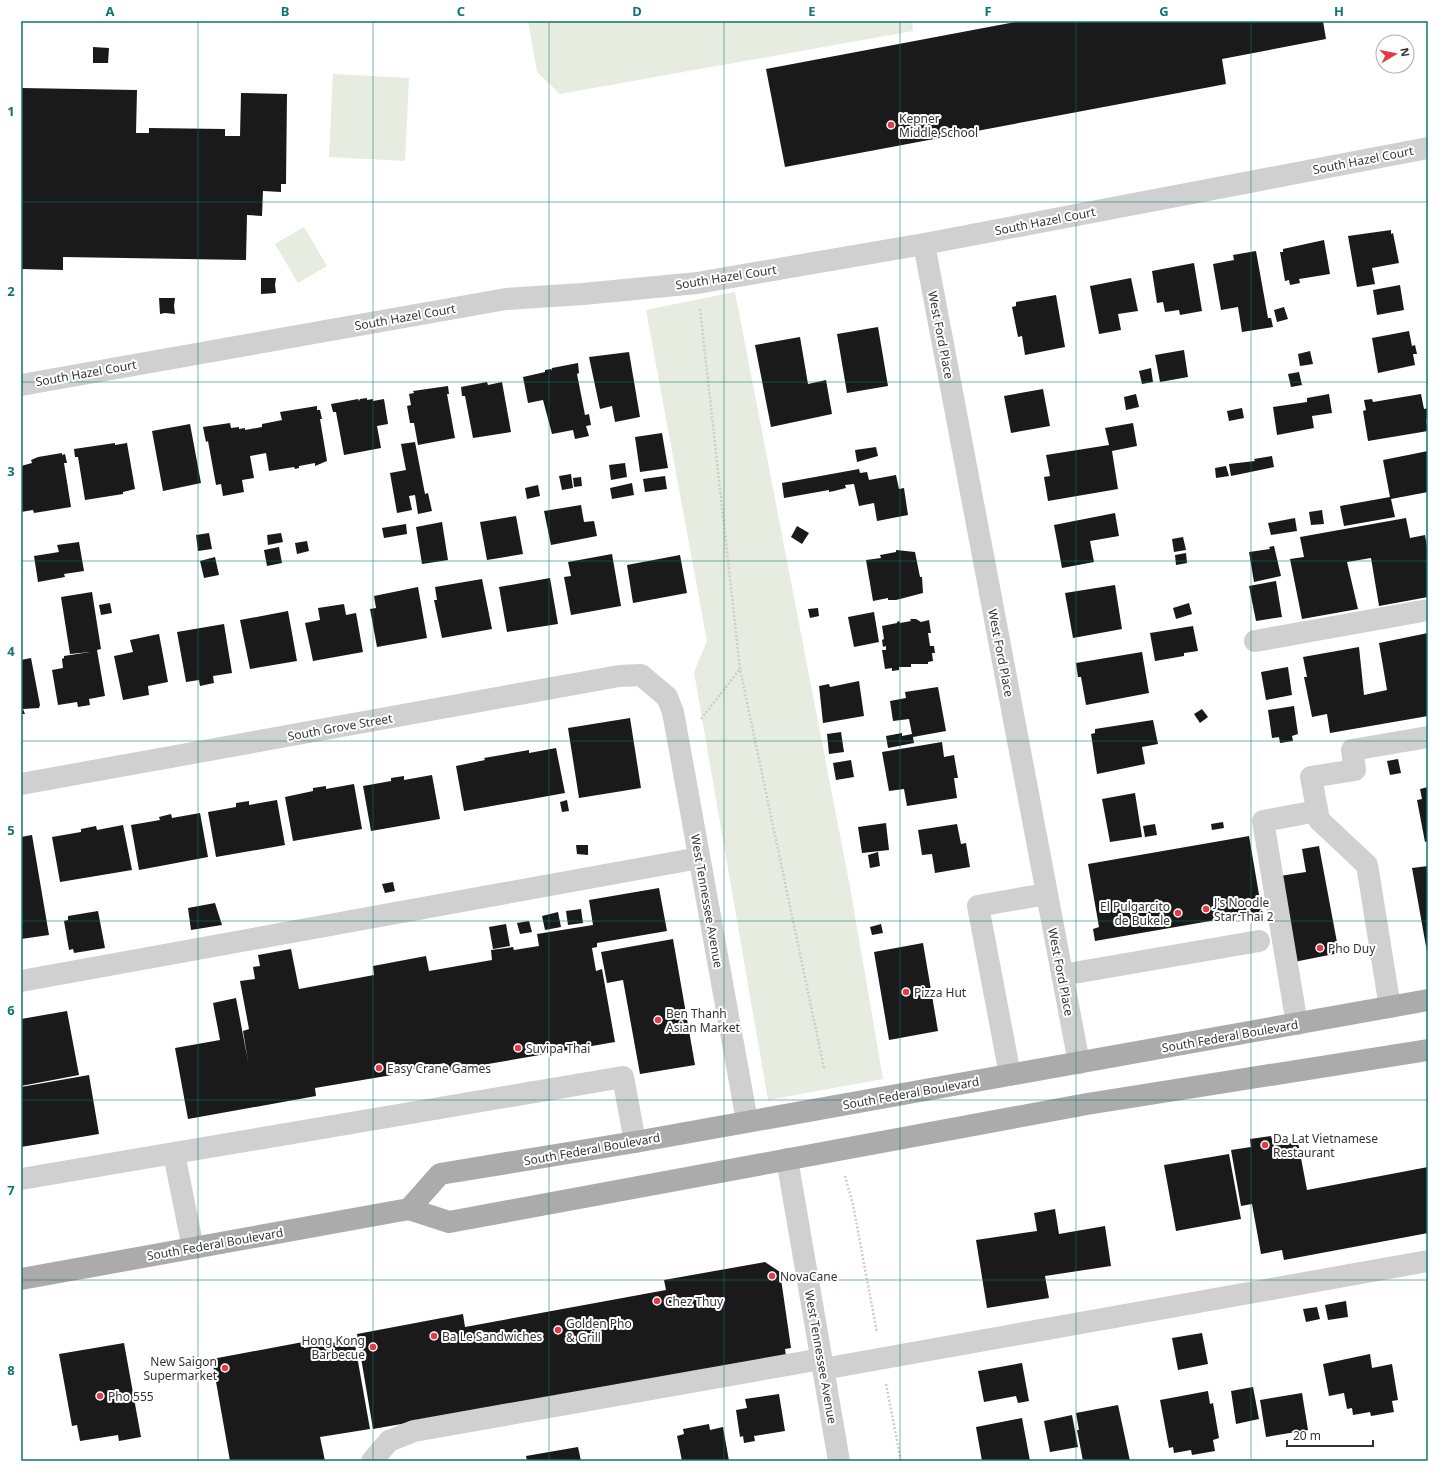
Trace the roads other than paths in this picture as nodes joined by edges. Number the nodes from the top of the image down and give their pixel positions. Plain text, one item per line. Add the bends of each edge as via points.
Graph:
1 (1428, 148) edge
2 (924, 244) junction
3 (21, 385) edge
4 (1428, 610) edge
5 (1255, 641) dead end
6 (656, 686) joint
7 (1428, 737) edge
8 (21, 784) edge
9 (1317, 811) junction
10 (699, 858) junction
11 (1046, 894) junction
12 (1259, 941) dead end
13 (1062, 975) junction
14 (21, 981) edge
15 (1428, 1000) edge
16 (1390, 1007) junction
17 (1297, 1024) junction
18 (1428, 1050) edge
19 (1079, 1062) junction
20 (1010, 1075) junction
21 (747, 1122) junction
22 (634, 1142) junction
23 (174, 1154) junction
24 (787, 1159) junction
25 (21, 1180) edge
26 (409, 1209) junction
27 (193, 1248) junction
28 (1428, 1261) edge
29 (21, 1279) edge
30 (822, 1364) junction
31 (372, 1461) edge
32 (839, 1461) edge

1 - 2 street, South Hazel Court
2 - 3 street, South Hazel Court via 697,283 506,299
2 - 11 street, West Ford Place
4 - 5 street
6 - 8 street, South Grove Street via 641,675 619,676
6 - 10 street, West Tennessee Avenue via 667,696 673,712
7 - 9 street via 1352,750 1354,770 1311,777
9 - 16 street via 1319,820 1367,865
9 - 17 street via 1263,821
10 - 14 street
10 - 21 street, West Tennessee Avenue
11 - 13 street, West Ford Place
11 - 20 street via 978,906
12 - 13 street
13 - 19 street, West Ford Place
15 - 16 main road, South Federal Boulevard
16 - 17 main road, South Federal Boulevard
17 - 19 main road, South Federal Boulevard
18 - 24 main road, South Federal Boulevard via 1087,1104
19 - 20 main road, South Federal Boulevard
20 - 21 main road, South Federal Boulevard
21 - 22 main road, South Federal Boulevard
22 - 23 street via 623,1077
22 - 26 main road, South Federal Boulevard via 440,1174
23 - 25 street
23 - 27 street
24 - 26 main road, South Federal Boulevard via 449,1222
24 - 30 street, West Tennessee Avenue
26 - 27 main road, South Federal Boulevard
27 - 29 main road, South Federal Boulevard
28 - 30 street via 882,1359
30 - 31 street via 414,1431 389,1441
30 - 32 street, West Tennessee Avenue

